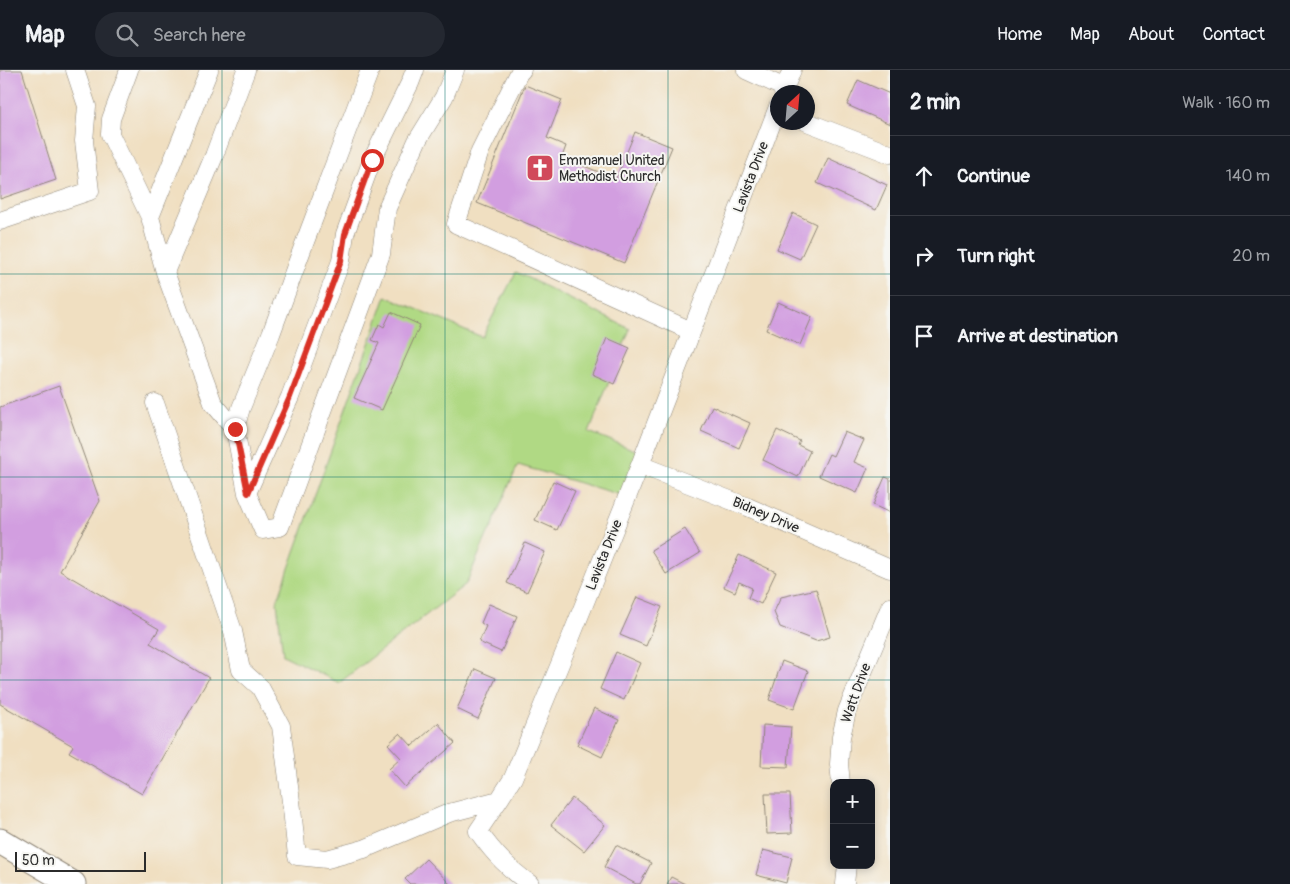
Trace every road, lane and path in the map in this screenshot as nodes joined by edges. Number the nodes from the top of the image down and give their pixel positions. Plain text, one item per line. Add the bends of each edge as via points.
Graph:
1 (129, 70) edge
2 (209, 70) edge
3 (246, 70) edge
4 (370, 70) edge
5 (415, 70) edge
6 (455, 70) edge
7 (522, 70) edge
8 (746, 70) edge
9 (792, 70) edge
10 (80, 73) edge
11 (774, 85) edge
12 (786, 85) edge
13 (815, 125) edge
14 (770, 127) edge
15 (890, 154) edge
16 (150, 217) junction
17 (0, 222) edge
18 (165, 272) junction
19 (691, 331) junction
20 (155, 403) dead end
21 (235, 429) junction
22 (640, 465) junction
23 (248, 493) junction
24 (890, 569) edge
25 (890, 607) edge
26 (840, 779) edge
27 (498, 800) junction
28 (0, 841) edge
29 (847, 869) edge
30 (73, 884) edge
31 (530, 884) edge
32 (845, 884) edge

1 - 16 street via 110,119 110,134
2 - 16 street
3 - 18 street
4 - 21 street
5 - 23 street via 372,160 345,234 341,261 331,288 290,397
6 - 23 street via 444,96 416,141 387,208 381,254 280,527 263,530
7 - 19 street via 480,151 456,224
8 - 11 street
9 - 12 street
10 - 17 street via 88,106 84,141 90,191
13 - 15 street
14 - 19 street, Lavista Drive
16 - 18 street
18 - 21 street via 213,403
19 - 22 street, Lavista Drive
20 - 27 street via 233,631 241,670 260,687 281,726 297,856 328,859 364,849 448,813
21 - 23 street
22 - 24 street, Bidney Drive via 748,507
22 - 27 street, Lavista Drive via 513,778
25 - 26 street, Watt Drive via 847,711 841,737
27 - 31 street, Lavista Drive via 478,831 512,871
28 - 30 highway
29 - 32 street

